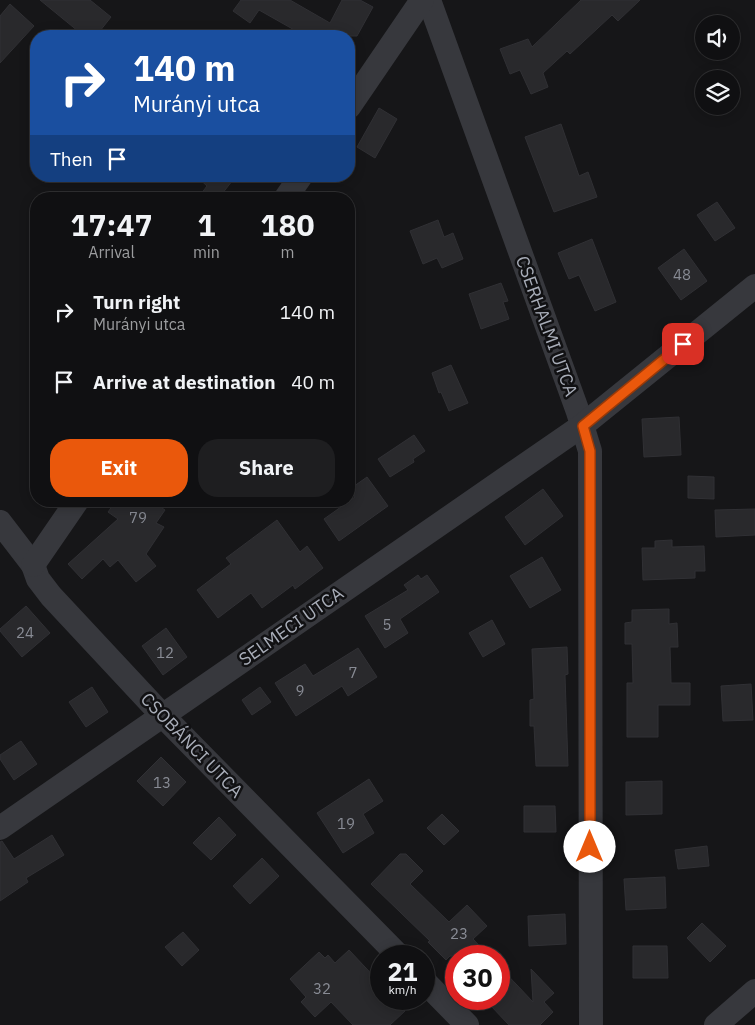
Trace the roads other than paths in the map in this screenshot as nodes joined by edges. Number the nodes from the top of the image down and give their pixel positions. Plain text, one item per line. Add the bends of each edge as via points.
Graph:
1 (422, 0) edge
2 (429, 0) edge
3 (355, 98) edge
4 (755, 286) edge
5 (583, 426) junction
6 (73, 507) edge
7 (0, 522) edge
8 (33, 565) junction
9 (162, 715) junction
10 (0, 828) edge
11 (388, 945) edge
12 (755, 991) edge
13 (435, 992) edge
14 (467, 1025) edge
15 (591, 1025) edge
16 (716, 1025) edge

1 - 3 street
2 - 5 street, CSERHALMI UTCA
4 - 5 street, SELMECI UTCA
5 - 9 street, SELMECI UTCA
5 - 15 street, CSERHALMI UTCA via 590,451
6 - 8 street
7 - 8 street, CSOBÁNCI UTCA
8 - 9 street, CSOBÁNCI UTCA via 38,579 51,596
9 - 10 street, SELMECI UTCA
9 - 11 street, CSOBÁNCI UTCA
12 - 16 street
13 - 14 street

